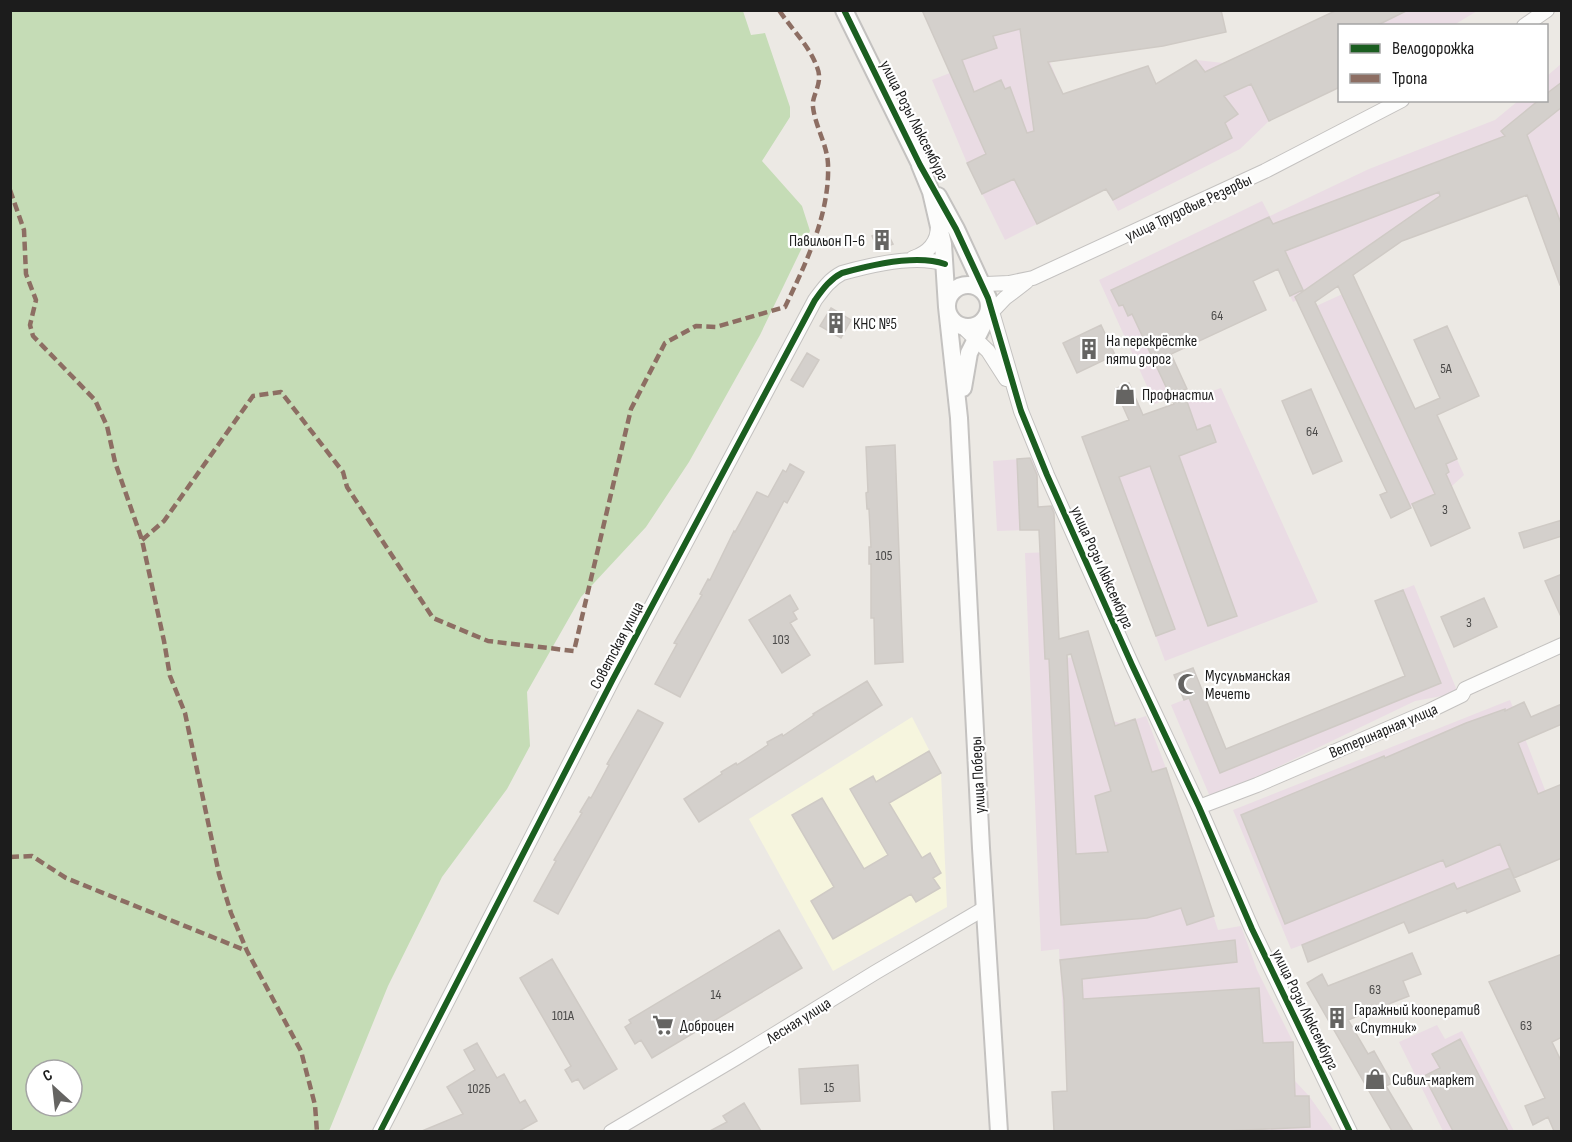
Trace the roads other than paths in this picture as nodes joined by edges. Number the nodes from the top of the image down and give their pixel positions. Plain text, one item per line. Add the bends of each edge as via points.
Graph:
1 (844, 10) edge
2 (1547, 10) edge
3 (1527, 24) edge
4 (1398, 102) edge
5 (920, 165) junction
6 (938, 218) junction
7 (908, 261) junction
8 (945, 264) junction
9 (1033, 278) junction
10 (987, 303) junction
11 (947, 307) junction
12 (969, 332) junction
13 (1021, 411) junction
14 (959, 418) junction
15 (1562, 645) edge
16 (1199, 807) junction
17 (984, 908) junction
18 (380, 1131) edge
19 (611, 1131) edge
20 (999, 1131) edge
21 (1350, 1131) edge

1 - 5 street, улица Розы Люксембург
2 - 3 street
4 - 9 street, улица Трудовые Резервы via 1265,171
5 - 6 street, улица Розы Люксембург
5 - 10 street, улица Розы Люксембург via 956,229
6 - 7 street via 938,234 932,246
6 - 8 street, улица Розы Люксембург
7 - 8 street, Советская улица via 923,259
7 - 18 street, Советская улица via 842,273 815,300
8 - 11 street, улица Розы Люксембург
9 - 10 street via 1005,298
9 - 10 street, улица Трудовые Резервы via 1009,283
10 - 11 street via 982,290 964,285 955,289
10 - 12 street via 981,323
10 - 13 street, улица Розы Люксембург
11 - 12 street via 952,319
11 - 14 street, улица Победы
12 - 13 street via 995,359
12 - 14 street, улица Победы
13 - 16 street, улица Розы Люксембург
14 - 17 street, улица Победы
15 - 16 street, Ветеринарная улица via 1465,689 1462,695 1429,711
16 - 21 street, улица Розы Люксембург via 1252,929
17 - 19 street, Лесная улица
17 - 20 street, улица Победы

